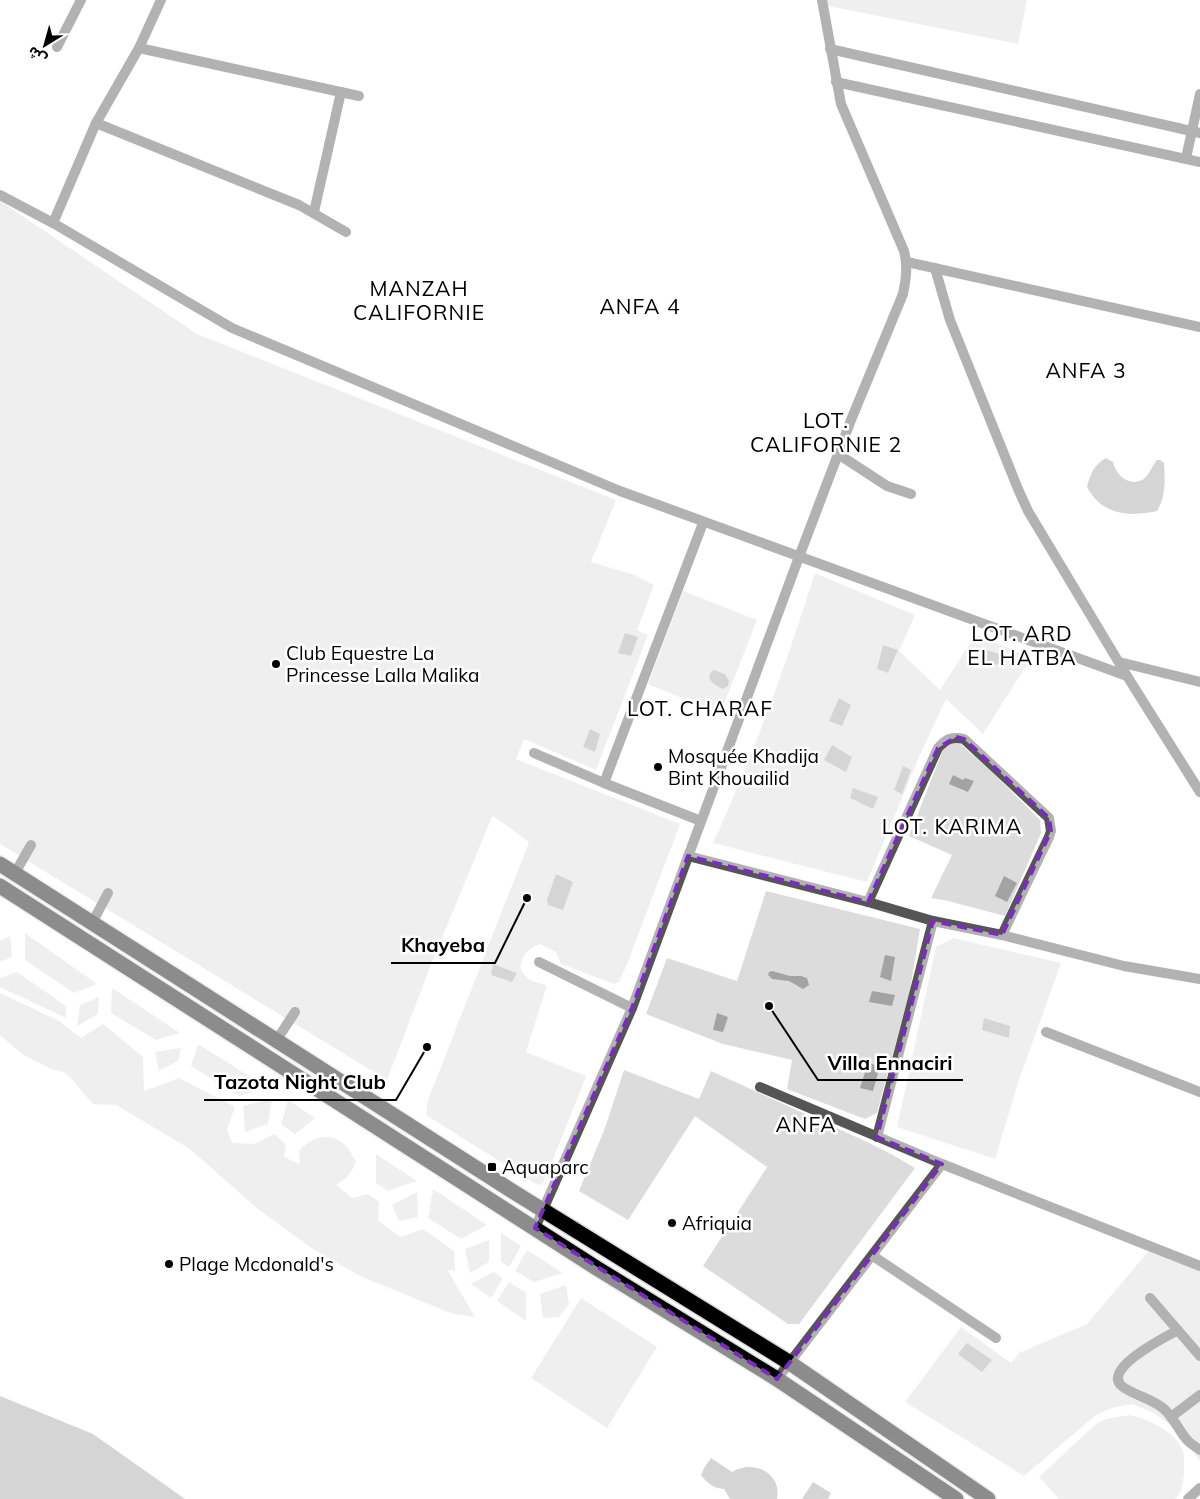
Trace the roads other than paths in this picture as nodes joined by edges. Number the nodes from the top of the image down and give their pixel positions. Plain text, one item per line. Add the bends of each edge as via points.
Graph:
1 (80, 0) edge
2 (161, 0) edge
3 (822, 0) edge
4 (57, 47) dead end
5 (139, 48) junction
6 (830, 49) junction
7 (836, 82) junction
8 (341, 92) junction
9 (1200, 94) edge
10 (360, 96) dead end
11 (96, 123) junction
12 (1196, 132) edge
13 (1186, 158) junction
14 (1200, 162) edge
15 (0, 194) edge
16 (314, 212) junction
17 (53, 223) junction
18 (346, 232) dead end
19 (907, 262) junction
20 (935, 268) junction
21 (1200, 328) edge
22 (838, 454) junction
23 (911, 494) dead end
24 (703, 523) junction
25 (799, 557) junction
26 (1119, 662) junction
27 (1127, 676) junction
28 (1200, 682) edge
29 (534, 753) dead end
30 (604, 783) junction
31 (1200, 792) edge
32 (701, 821) junction
33 (31, 845) dead end
34 (688, 856) junction
35 (0, 864) edge
36 (15, 873) junction
37 (0, 886) edge
38 (108, 893) dead end
39 (868, 902) junction
40 (933, 921) junction
41 (92, 923) junction
42 (1002, 935) junction
43 (539, 962) dead end
44 (1200, 979) edge
45 (632, 1008) junction
46 (295, 1012) dead end
47 (1046, 1032) dead end
48 (276, 1041) junction
49 (313, 1064) junction
50 (304, 1080) junction
51 (760, 1087) dead end
52 (1200, 1092) edge
53 (877, 1136) junction
54 (942, 1164) junction
55 (543, 1210) junction
56 (535, 1228) junction
57 (610, 1250) junction
58 (873, 1256) junction
59 (1200, 1266) edge
60 (598, 1269) junction
61 (682, 1295) junction
62 (1150, 1298) dead end
63 (672, 1314) junction
64 (1178, 1330) junction
65 (996, 1338) dead end
66 (1200, 1356) edge
67 (790, 1363) junction
68 (777, 1379) junction
69 (1200, 1395) edge
70 (1171, 1417) junction
71 (1200, 1450) edge
72 (1200, 1488) edge
73 (956, 1499) edge
74 (988, 1499) edge
75 (1188, 1499) edge

1 - 4 street
2 - 5 street
3 - 6 street
5 - 8 street
5 - 11 street
6 - 7 street
6 - 12 street
7 - 13 street
7 - 19 street via 848,122
8 - 10 street
8 - 16 street
9 - 12 street
11 - 16 street
11 - 17 street
12 - 13 street
13 - 14 street
15 - 17 street
16 - 18 street
17 - 24 street via 232,328 614,489
19 - 20 street
19 - 22 street via 903,294
20 - 21 street
20 - 26 street via 950,320 1018,488
22 - 23 street via 887,486
22 - 25 street
24 - 25 street
24 - 30 street
25 - 27 street
25 - 32 street
26 - 27 street
26 - 28 street
27 - 31 street
29 - 30 street
30 - 32 street
32 - 34 street
33 - 36 street
34 - 39 street
34 - 45 street
35 - 36 highway
36 - 41 highway
37 - 50 highway
38 - 41 street
39 - 40 street
39 - 42 street via 938,748 943,742 956,737 964,739 1049,818 1049,837
40 - 42 street
40 - 53 street
41 - 48 highway
42 - 44 street via 1124,966
43 - 45 street
45 - 55 street
46 - 48 street
47 - 52 street
48 - 49 highway
49 - 50 highway
49 - 55 highway
50 - 56 highway
51 - 53 street
53 - 54 street
54 - 58 street
54 - 59 street
55 - 56 street
55 - 57 highway
56 - 60 highway
57 - 60 highway
57 - 61 highway
58 - 65 street
58 - 67 street
60 - 63 highway
61 - 63 highway
61 - 67 highway
62 - 64 street
63 - 68 highway
64 - 66 street
64 - 70 street via 1135,1355 1123,1367 1118,1379 1121,1386 1155,1403
67 - 68 street
67 - 74 highway
68 - 73 highway
69 - 70 street
70 - 71 street via 1186,1439
72 - 75 street

